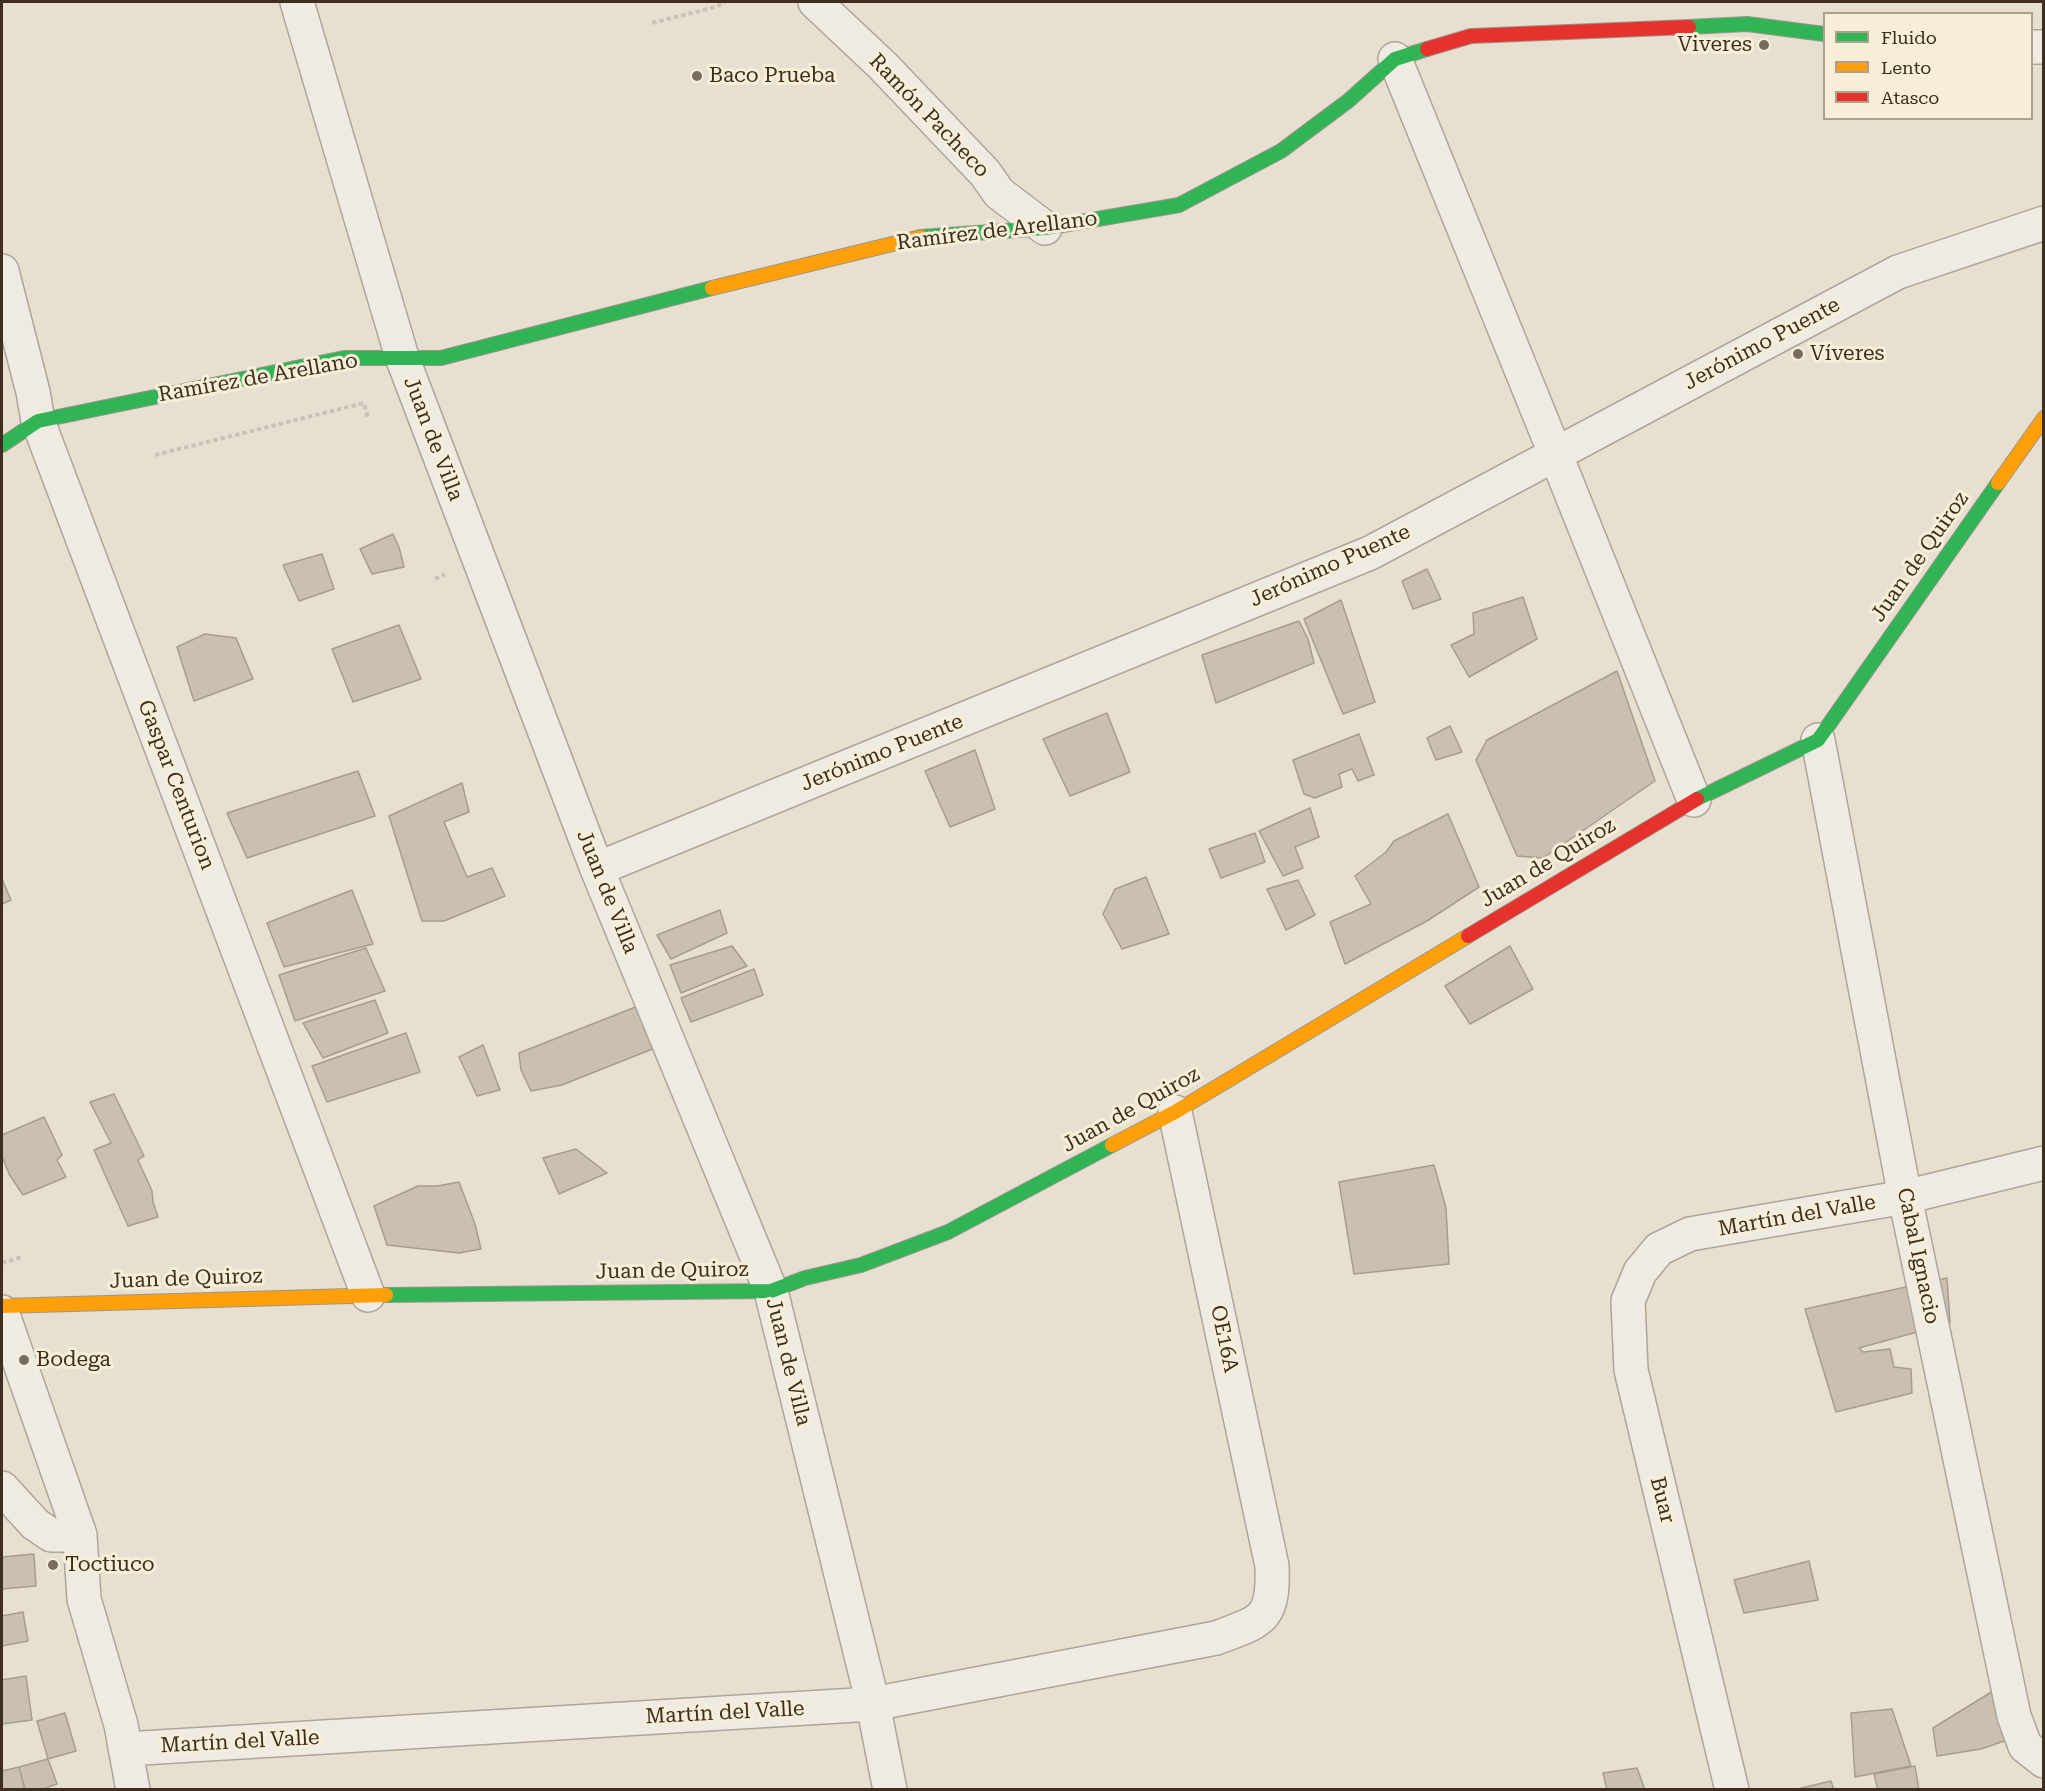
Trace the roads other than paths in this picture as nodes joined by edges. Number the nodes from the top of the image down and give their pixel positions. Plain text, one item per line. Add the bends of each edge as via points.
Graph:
1 (297, 2) edge
2 (815, 2) edge
3 (1823, 34) edge
4 (1395, 59) junction
5 (2043, 223) edge
6 (1045, 228) junction
7 (2, 271) edge
8 (402, 357) junction
9 (2043, 418) edge
10 (38, 421) junction
11 (2, 445) edge
12 (1556, 453) junction
13 (1818, 740) junction
14 (1694, 800) junction
15 (597, 869) junction
16 (1175, 1112) junction
17 (2043, 1163) edge
18 (1905, 1197) junction
19 (1690, 1234) joint
20 (771, 1291) junction
21 (368, 1295) junction
22 (2, 1306) edge
23 (2, 1312) edge
24 (2, 1488) edge
25 (80, 1535) junction
26 (1272, 1566) joint
27 (873, 1704) junction
28 (125, 1749) junction
29 (2043, 1761) edge
30 (134, 1790) edge
31 (890, 1790) edge
32 (1732, 1790) edge

1 - 8 street, Juan de Villa
2 - 6 street, Ramón Pacheco via 891,75 985,173 999,193
3 - 4 street, Ramírez de Arellano via 1747,24 1552,31 1471,36
4 - 6 street, Ramírez de Arellano via 1348,101 1281,151 1179,205
4 - 12 street
5 - 12 street, Jerónimo Puente via 1898,272
6 - 8 street, Ramírez de Arellano via 919,237 441,358
7 - 10 street, Gaspar Centurion
8 - 10 street, Ramírez de Arellano via 344,358
8 - 15 street, Juan de Villa
9 - 13 street, Juan de Quiroz
10 - 11 street, Ramírez de Arellano
10 - 21 street, Gaspar Centurion
12 - 14 street
12 - 15 street, Jerónimo Puente via 1370,553
13 - 14 street, Juan de Quiroz
13 - 18 street, Cabal Ignacio
14 - 16 street, Juan de Quiroz
15 - 20 street, Juan de Villa
16 - 20 street, Juan de Quiroz via 948,1232 861,1265 804,1278
16 - 26 street, OE16A
17 - 18 street, Martín del Valle
18 - 19 street, Martín del Valle
18 - 29 street, Cabal Ignacio via 2014,1716 2025,1746
19 - 32 street, Buar via 1659,1249 1640,1272 1629,1301 1630,1370
20 - 21 street, Juan de Quiroz
20 - 27 street, Juan de Villa
21 - 22 street, Juan de Quiroz
23 - 25 street
24 - 25 street via 35,1524 51,1535
25 - 28 street via 84,1599
26 - 27 street, Martín del Valle via 1269,1607 1253,1624 1216,1638
27 - 28 street, Martín del Valle
27 - 31 street, Juan de Villa
28 - 30 street

